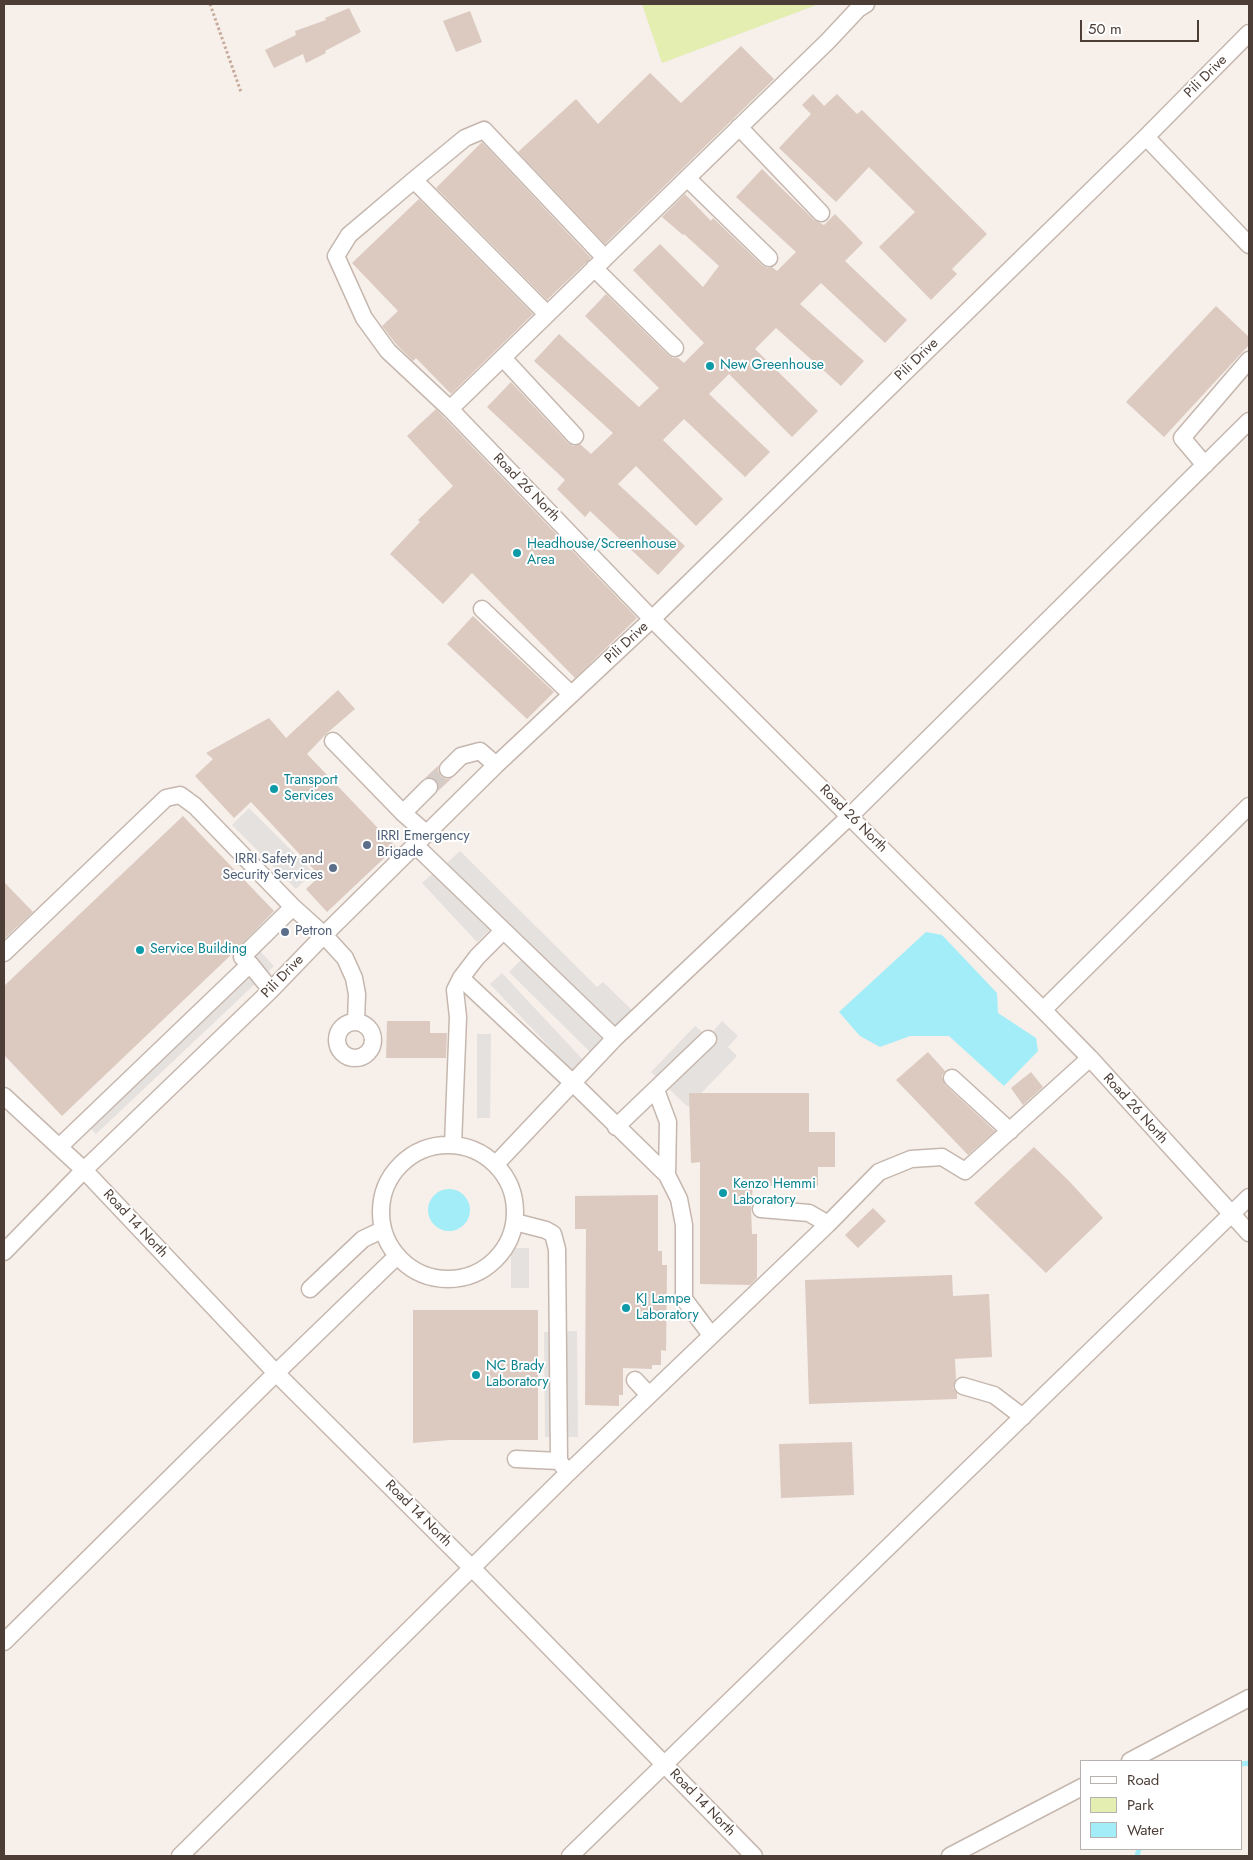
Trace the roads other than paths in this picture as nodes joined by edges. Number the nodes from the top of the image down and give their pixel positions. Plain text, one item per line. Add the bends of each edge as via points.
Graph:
1 (866, 4) edge
2 (1249, 33) edge
3 (740, 127) junction
4 (1146, 137) junction
5 (687, 178) junction
6 (414, 180) junction
7 (821, 213) dead end
8 (1249, 245) edge
9 (769, 258) dead end
10 (600, 263) junction
11 (547, 314) junction
12 (675, 348) dead end
13 (502, 358) junction
14 (1249, 360) edge
15 (450, 409) junction
16 (1249, 421) edge
17 (575, 436) dead end
18 (1205, 464) junction
19 (482, 609) dead end
20 (652, 620) junction
21 (571, 694) junction
22 (332, 741) dead end
23 (496, 766) junction
24 (448, 769) tunnel mouth
25 (429, 786) tunnel mouth
26 (1249, 806) edge
27 (403, 813) junction
28 (850, 816) junction
29 (421, 840) junction
30 (293, 907) junction
31 (503, 931) junction
32 (324, 935) junction
33 (4, 953) edge
34 (250, 964) junction
35 (461, 978) junction
36 (271, 990) junction
37 (1043, 1010) junction
38 (356, 1022) dead end
39 (615, 1038) junction
40 (708, 1039) dead end
41 (1090, 1058) junction
42 (952, 1078) dead end
43 (573, 1083) junction
44 (656, 1090) junction
45 (4, 1096) edge
46 (616, 1127) junction
47 (1010, 1131) junction
48 (453, 1145) junction
49 (59, 1146) junction
50 (496, 1164) junction
51 (84, 1170) junction
52 (667, 1175) junction
53 (1249, 1197) edge
54 (761, 1209) dead end
55 (1231, 1215) junction
56 (515, 1222) junction
57 (828, 1224) junction
58 (382, 1230) junction
59 (1249, 1233) edge
60 (4, 1252) edge
61 (397, 1256) junction
62 (310, 1289) dead end
63 (711, 1335) junction
64 (276, 1373) junction
65 (635, 1380) dead end
66 (963, 1386) dead end
67 (649, 1395) junction
68 (1023, 1416) junction
69 (516, 1459) dead end
70 (564, 1467) junction
71 (472, 1568) junction
72 (4, 1642) edge
73 (1249, 1698) edge
74 (1132, 1760) edge
75 (664, 1764) junction
76 (1080, 1788) edge
77 (180, 1856) edge
78 (570, 1856) edge
79 (754, 1856) edge
80 (950, 1856) edge

1 - 3 street
2 - 4 street, Pili Drive
3 - 5 street
3 - 7 street
4 - 8 street
4 - 20 street, Pili Drive
5 - 9 street
5 - 10 street
6 - 10 street via 465,138 484,130
6 - 11 street
6 - 15 street, Road 26 North via 349,235 336,256 364,318 384,344
10 - 11 street
10 - 12 street
11 - 13 street
13 - 15 street
13 - 17 street
14 - 18 street via 1182,438
15 - 20 street, Road 26 North
16 - 18 street
18 - 28 street
19 - 21 street
20 - 21 street, Pili Drive
20 - 28 street, Road 26 North
21 - 23 street, Pili Drive
22 - 27 street
23 - 24 street via 480,751 461,756
23 - 29 street, Pili Drive
25 - 27 street
26 - 37 street
27 - 29 street
28 - 37 street, Road 26 North
28 - 39 street
29 - 31 street
29 - 32 street, Pili Drive
30 - 32 street
30 - 33 street via 195,806 180,795 166,798
30 - 34 street via 242,957
31 - 35 street
31 - 39 street
32 - 36 street, Pili Drive
32 - 38 street via 345,958 354,978
34 - 36 street
34 - 49 street
35 - 43 street
35 - 48 street via 455,990 458,1017
36 - 51 street, Pili Drive
37 - 41 street, Road 26 North
39 - 43 street
40 - 44 street
41 - 47 street
41 - 55 street, Road 26 North
42 - 47 street
43 - 46 street
43 - 50 street
44 - 46 street
44 - 52 street via 668,1122
45 - 49 street, Road 14 North
46 - 52 street
47 - 57 street via 965,1171 942,1157 911,1159 879,1172
48 - 50 street via 476,1151
48 - 58 street via 432,1146 412,1155 396,1169 383,1194 380,1208
49 - 51 street, Road 14 North
50 - 56 street via 508,1181 515,1201
51 - 60 street, Pili Drive
51 - 64 street, Road 14 North
52 - 63 street via 679,1198 684,1226 684,1299
53 - 55 street
54 - 57 street via 809,1213
55 - 59 street, Road 26 North
55 - 68 street
56 - 61 street via 508,1243 495,1260 477,1273 456,1279 434,1278 413,1270
56 - 70 street via 553,1234 557,1249
57 - 63 street
58 - 61 street
58 - 62 street via 363,1239
61 - 64 street
63 - 67 street
64 - 71 street, Road 14 North
64 - 72 street
65 - 67 street
66 - 68 street via 994,1395
67 - 70 street
68 - 75 street
69 - 70 street
70 - 71 street
71 - 75 street, Road 14 North
71 - 77 street
73 - 74 street
75 - 78 street
75 - 79 street, Road 14 North
76 - 80 street

